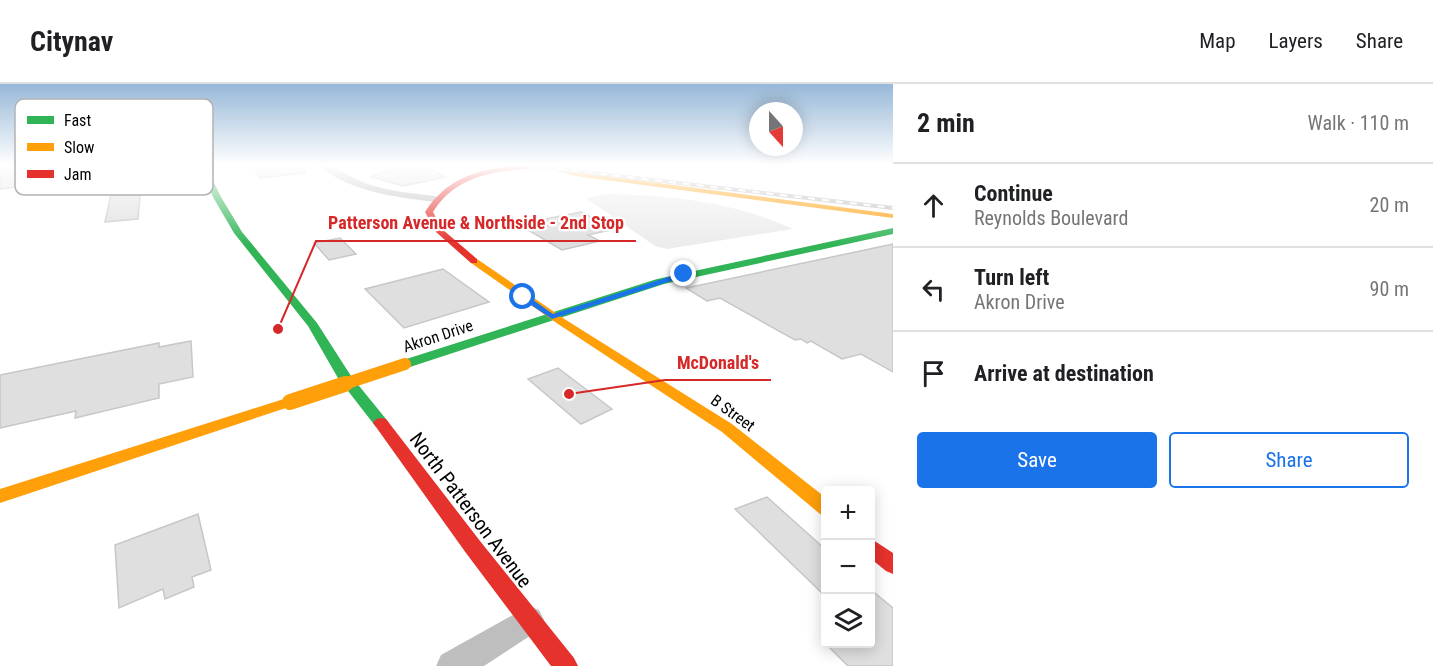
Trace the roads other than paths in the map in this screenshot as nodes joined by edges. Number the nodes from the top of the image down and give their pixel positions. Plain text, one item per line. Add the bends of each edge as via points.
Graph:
1 (214, 191) edge
2 (385, 191) edge
3 (440, 191) edge
4 (703, 191) edge
5 (202, 195) edge
6 (435, 199) junction
7 (858, 212) junction
8 (893, 216) edge
9 (890, 232) edge
10 (236, 253) dead end
11 (552, 317) junction
12 (303, 338) dead end
13 (345, 378) junction
14 (0, 496) edge
15 (821, 505) edge
16 (875, 550) edge
17 (893, 565) edge
18 (529, 620) junction
19 (452, 666) edge
20 (566, 666) edge

1 - 13 main road, North Patterson Avenue via 238,233 313,325
2 - 6 street
3 - 6 main road
4 - 7 main road
5 - 10 main road
6 - 11 main road, B Street via 429,216 440,233
7 - 8 main road
7 - 9 main road via 891,223
9 - 11 main road, Akron Drive via 684,274
11 - 14 main road, Akron Drive, bridge
11 - 15 main road, B Street via 727,427
12 - 13 main road, North Patterson Avenue
13 - 18 main road, North Patterson Avenue
16 - 17 main road
18 - 19 street
18 - 20 main road, North Patterson Avenue

